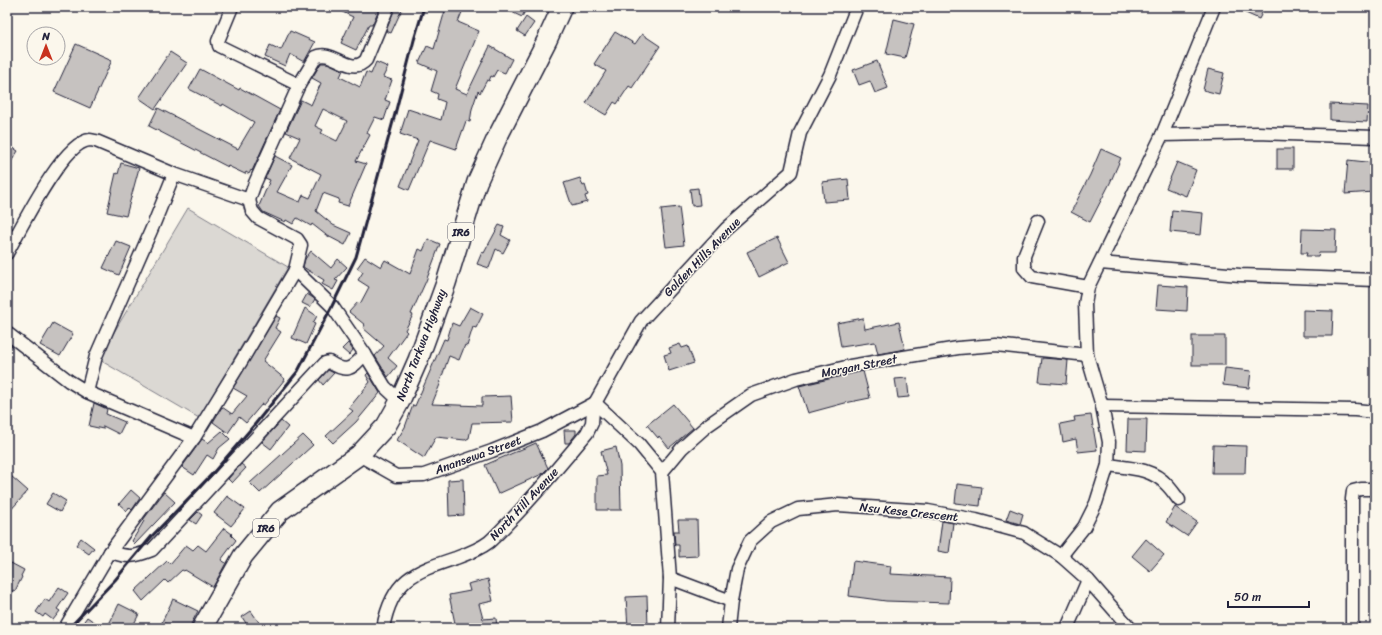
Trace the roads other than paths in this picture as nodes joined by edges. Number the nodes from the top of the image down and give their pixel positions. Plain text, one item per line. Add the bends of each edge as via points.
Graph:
1 (232, 7) edge
2 (388, 7) edge
3 (562, 7) edge
4 (857, 7) edge
5 (1214, 7) edge
6 (299, 85) junction
7 (1162, 135) junction
8 (1375, 137) edge
9 (174, 174) junction
10 (249, 200) junction
11 (1038, 221) dead end
12 (7, 253) edge
13 (1100, 263) junction
14 (296, 270) junction
15 (1375, 280) edge
16 (1088, 288) junction
17 (7, 333) edge
18 (365, 354) junction
19 (1087, 356) junction
20 (87, 392) junction
21 (400, 402) junction
22 (595, 403) junction
23 (1102, 406) junction
24 (1375, 412) edge
25 (194, 438) junction
26 (359, 455) junction
27 (1108, 465) junction
28 (662, 472) junction
29 (1375, 489) edge
30 (1179, 500) dead end
31 (110, 552) junction
32 (1060, 556) junction
33 (670, 578) junction
34 (1088, 580) junction
35 (731, 601) junction
36 (65, 628) edge
37 (202, 628) edge
38 (383, 628) edge
39 (668, 628) edge
40 (728, 628) edge
41 (1067, 628) edge
42 (1130, 628) edge
43 (1352, 628) edge

1 - 6 street via 218,41 219,46
2 - 6 street via 362,64 346,64 320,55
3 - 21 main road, North Tarkwa Highway / IR6 via 476,182 446,283
4 - 22 street, Golden Hills Avenue via 830,75 800,133 791,172 726,229 641,321
5 - 7 street
6 - 10 street
7 - 8 street via 1258,133
7 - 13 street
9 - 10 street
9 - 12 street via 96,141 85,141 76,146 44,185
9 - 20 street via 96,356
10 - 14 street via 252,211 258,218 297,239 300,245
11 - 16 street via 1024,256 1024,268 1032,277
13 - 15 street via 1240,274
13 - 16 street
14 - 18 street via 332,306
14 - 25 street
16 - 19 street via 1085,304
17 - 20 street
18 - 21 street via 385,387
18 - 31 street via 352,367 345,370 329,362 325,363 152,550 135,556
19 - 23 street
19 - 28 street, Morgan Street via 996,345 958,348 850,366 796,379 751,395 708,425 682,448
20 - 25 street
21 - 26 main road, North Tarkwa Highway / IR6 via 386,426
22 - 26 street, Anansewa Street via 542,431 424,475 396,476
22 - 28 street via 638,444
22 - 38 street, North Hill Avenue via 592,423 587,433 538,492 488,542 466,554 424,569 406,580 394,594 385,614
23 - 24 street
23 - 27 street via 1109,442
25 - 31 street
26 - 37 main road, North Tarkwa Highway / IR6 via 280,511 243,556
27 - 30 street via 1153,474 1166,484
27 - 32 street via 1096,503 1084,527
28 - 33 street
29 - 43 street via 1353,490
31 - 36 street
32 - 34 street, Nsu Kese Crescent
32 - 35 street, Nsu Kese Crescent via 1024,533 928,511 838,505 798,509 771,522 750,541 737,569
33 - 35 street
33 - 39 street
34 - 41 street
34 - 42 street, Nsu Kese Crescent
35 - 40 street, Nsu Kese Crescent

